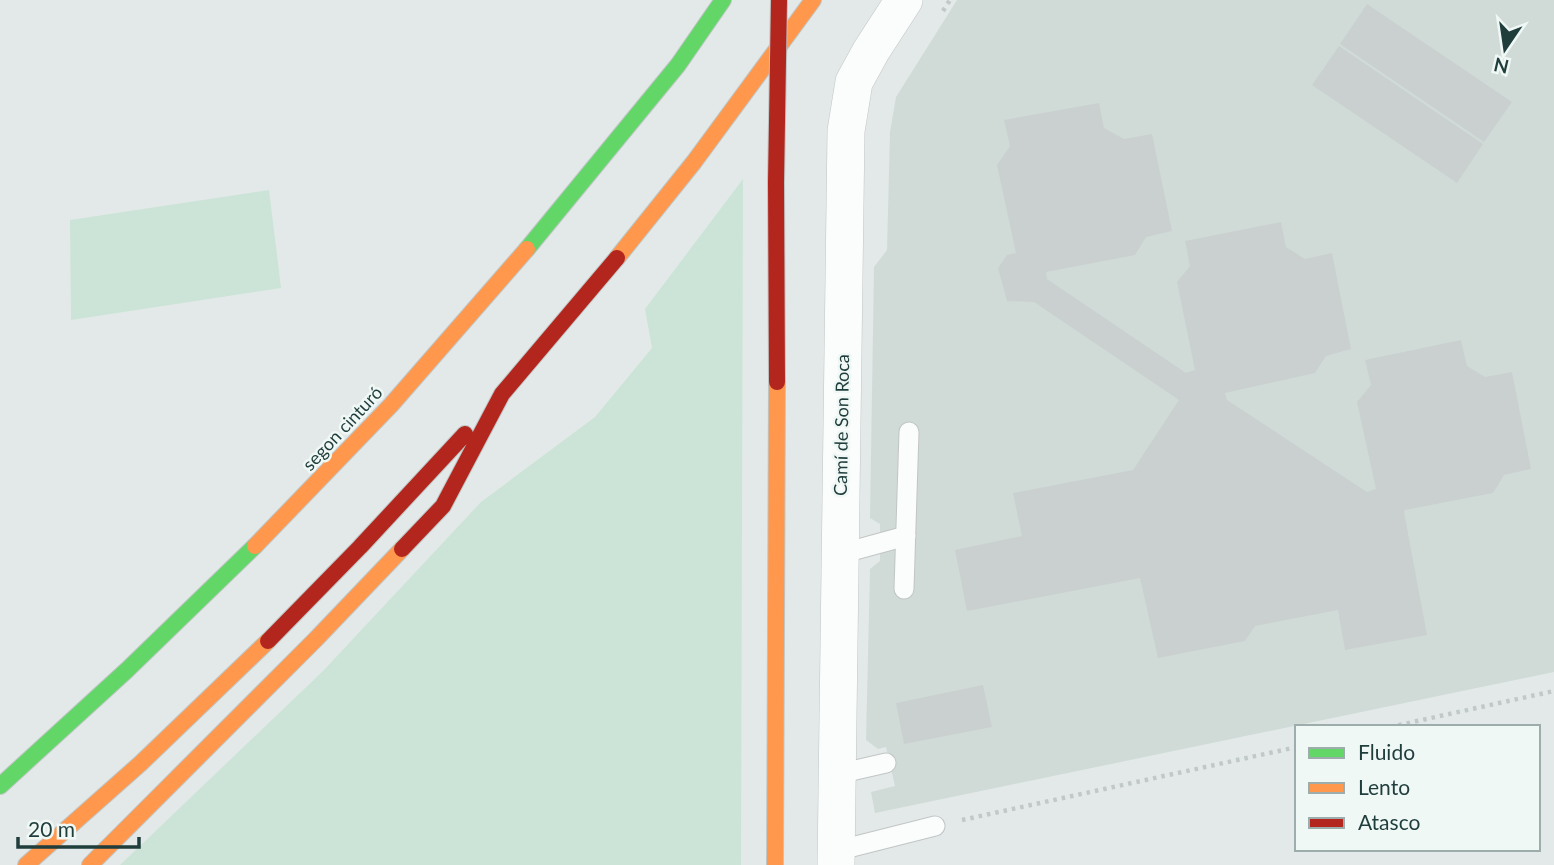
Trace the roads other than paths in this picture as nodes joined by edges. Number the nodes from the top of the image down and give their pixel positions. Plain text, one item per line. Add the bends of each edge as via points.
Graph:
1 (703, 0) edge
2 (723, 0) edge
3 (779, 0) edge
4 (813, 0) edge
5 (904, 0) edge
6 (678, 65) junction
7 (502, 394) junction
8 (909, 432) dead end
9 (905, 536) junction
10 (839, 554) junction
11 (904, 589) dead end
12 (886, 763) dead end
13 (838, 775) junction
14 (0, 786) edge
15 (934, 826) road end
16 (836, 858) edge
17 (26, 865) edge
18 (90, 865) edge
19 (775, 865) edge

1 - 6 main road
2 - 6 main road
3 - 19 main road, bridge
4 - 7 main road via 685,172
5 - 10 street, Camí de Son Roca via 862,66 848,114
6 - 14 main road, segon cinturó via 487,297 391,405 286,516
7 - 17 main road via 399,508 292,615
7 - 18 main road via 443,506
8 - 9 lane
9 - 10 lane
9 - 11 lane
10 - 13 street, Camí de Son Roca
12 - 13 lane
13 - 16 street, Camí de Son Roca
15 - 16 lane

